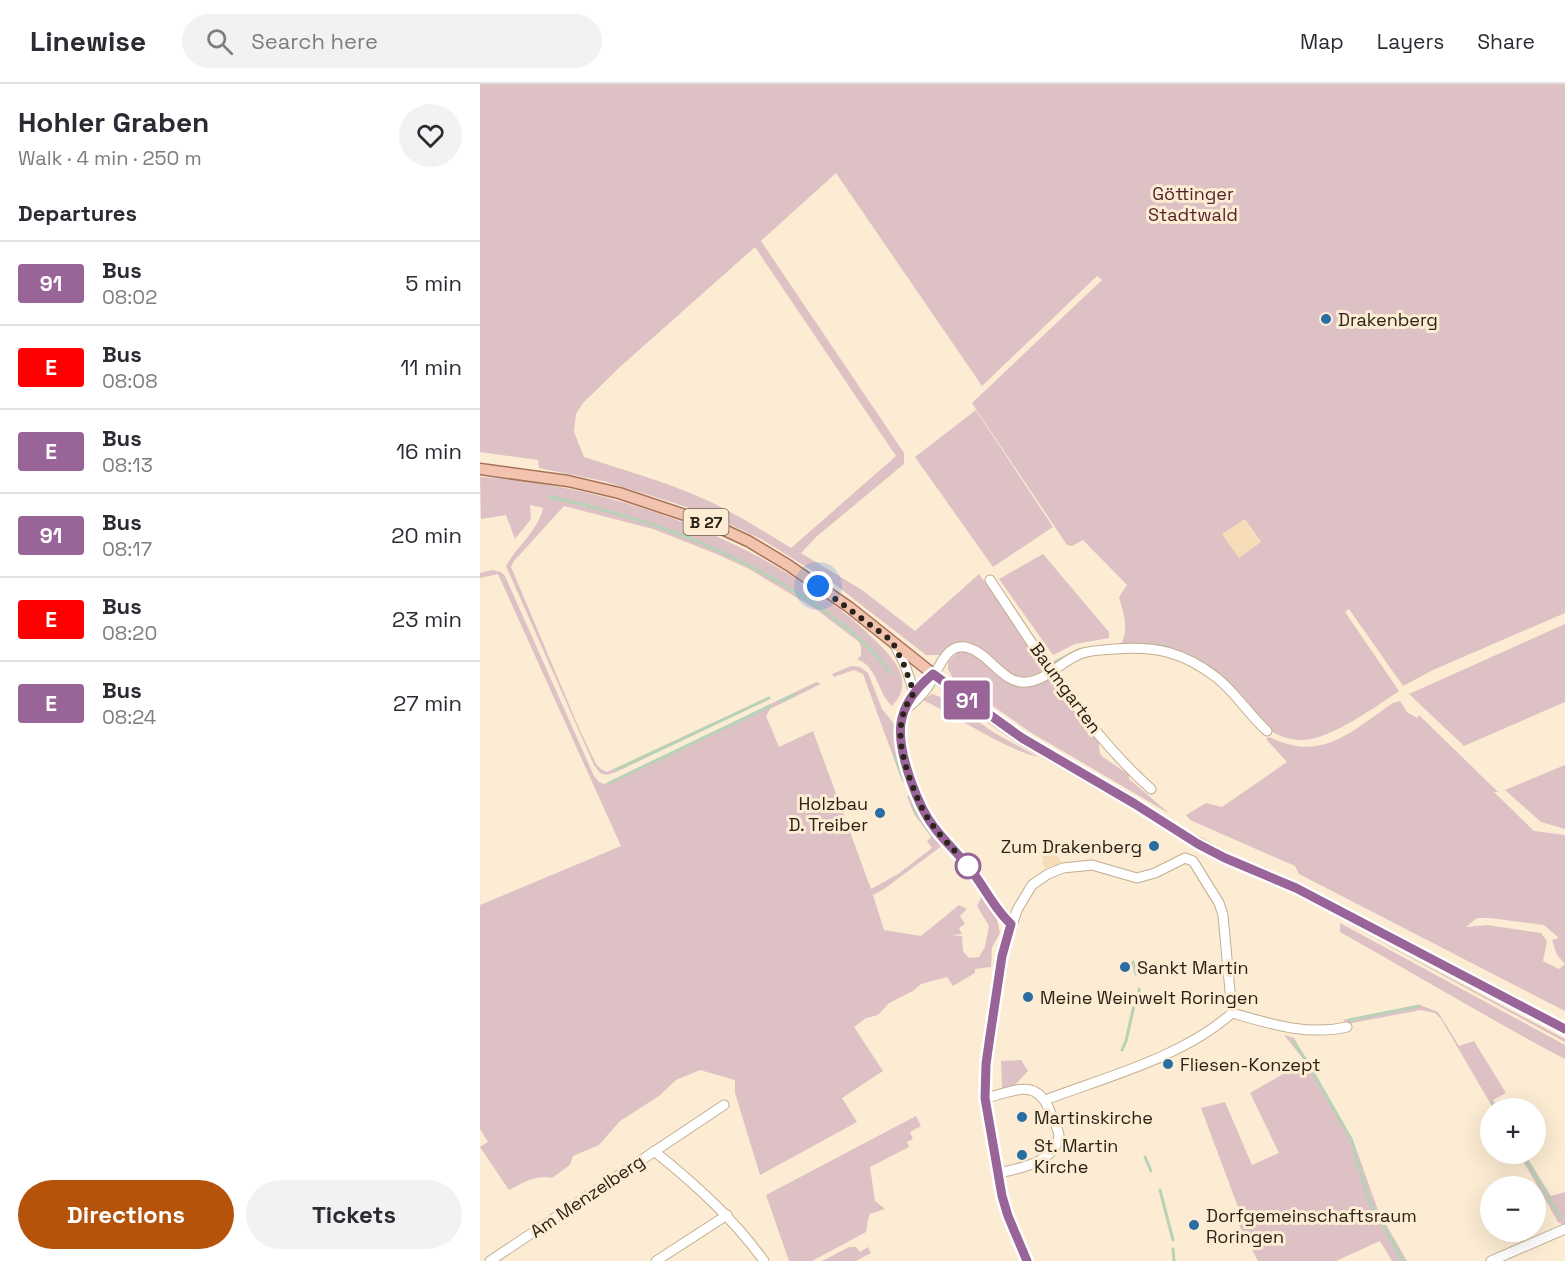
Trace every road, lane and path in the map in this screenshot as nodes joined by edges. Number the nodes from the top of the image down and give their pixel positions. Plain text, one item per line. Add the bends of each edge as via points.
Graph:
1 (480, 469) edge
2 (990, 580) dead end
3 (892, 641) junction
4 (1052, 671) junction
5 (933, 674) junction
6 (914, 693) junction
7 (904, 711) junction
8 (1267, 731) dead end
9 (1151, 789) dead end
10 (1011, 924) junction
11 (1232, 1013) junction
12 (1347, 1027) dead end
13 (1565, 1029) edge
14 (985, 1098) junction
15 (1045, 1100) junction
16 (724, 1105) dead end
17 (654, 1151) junction
18 (998, 1173) junction
19 (727, 1215) junction
20 (1565, 1229) edge
21 (490, 1261) edge
22 (656, 1261) edge
23 (764, 1261) edge
24 (1027, 1261) edge
25 (1491, 1261) edge

1 - 3 main road, B 27 via 568,481 619,493 709,523 788,565
2 - 4 street, Baumgarten
3 - 5 main road, B 27
3 - 6 street
4 - 5 street via 1032,681 1016,682 974,650 961,647 951,651
4 - 8 street via 1090,651 1137,648 1174,653 1218,679
4 - 9 street, Baumgarten via 1112,751
5 - 6 street
5 - 7 street via 928,686
5 - 13 main road, B 27 via 1022,738 1198,844 1296,888
6 - 7 street
7 - 10 street via 900,745 922,809
10 - 11 street via 1032,885 1063,868 1092,865 1137,878 1185,858 1193,861 1223,915
10 - 14 street via 990,1036
11 - 12 street via 1297,1030
11 - 15 street via 1170,1052
14 - 15 street via 1026,1089
14 - 18 street
15 - 18 street via 1059,1131 1056,1146 1030,1165
16 - 17 street, Am Menzelberg
17 - 19 street, Am Menzelberg
17 - 21 street, Am Menzelberg
18 - 24 street via 1008,1216
19 - 22 street
19 - 23 street, Am Menzelberg
20 - 25 street

